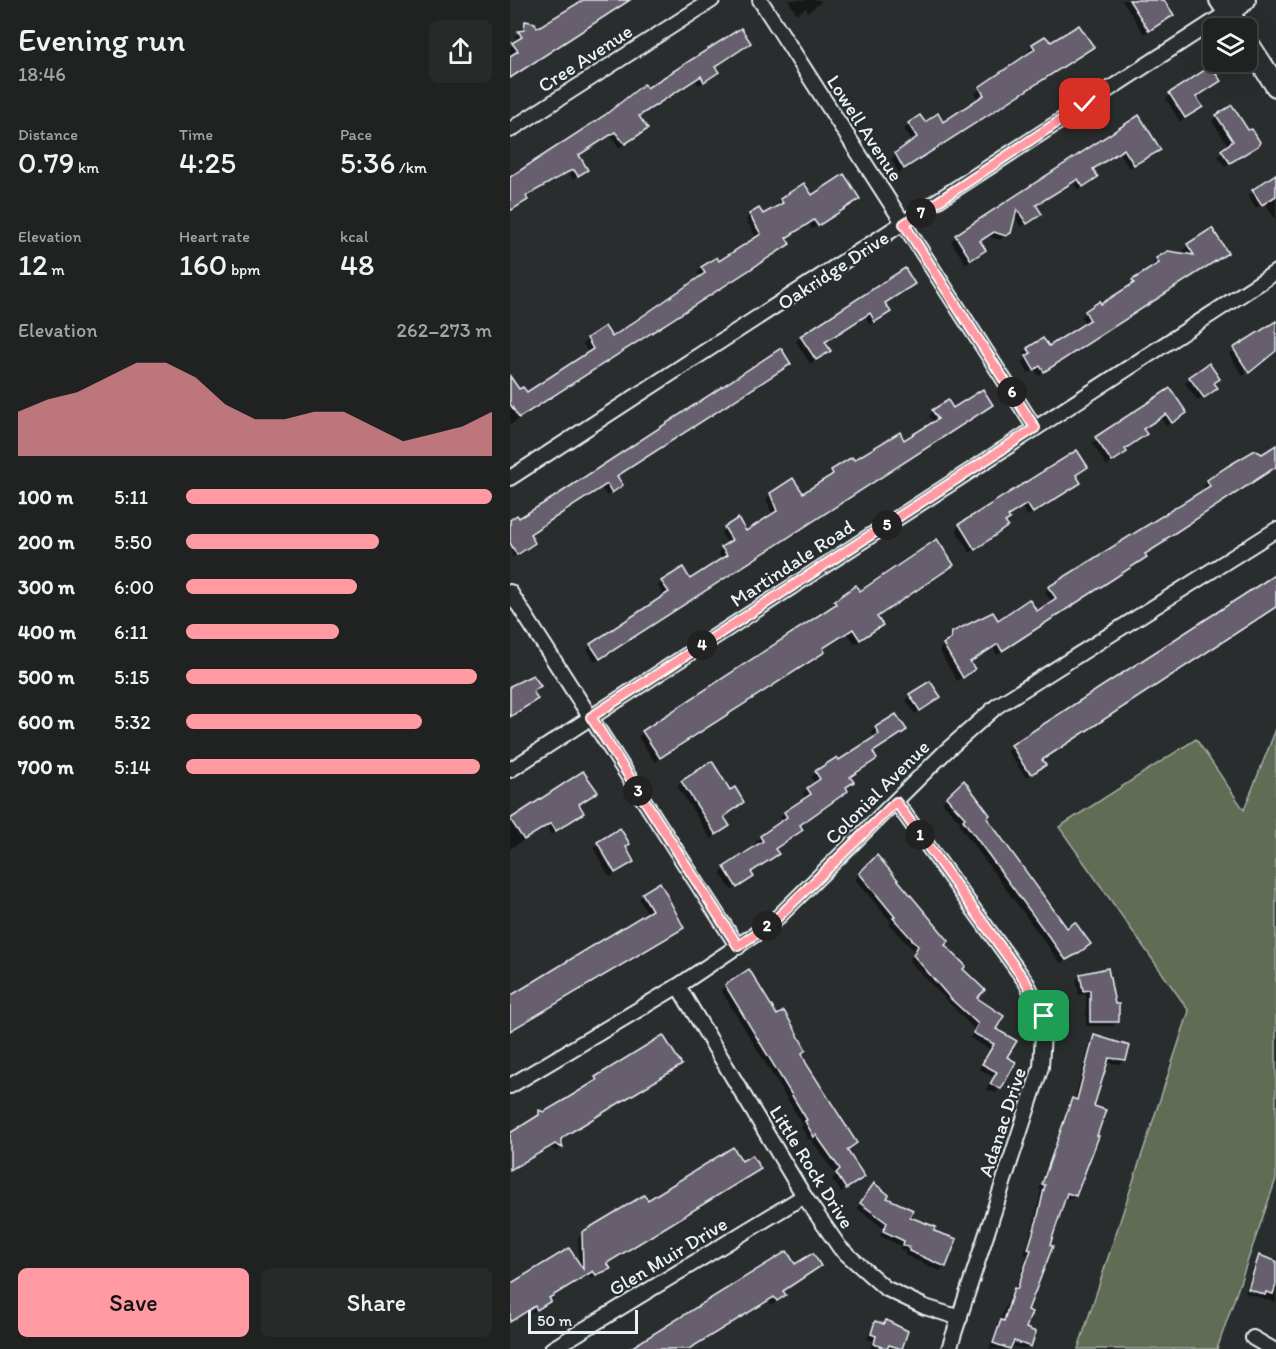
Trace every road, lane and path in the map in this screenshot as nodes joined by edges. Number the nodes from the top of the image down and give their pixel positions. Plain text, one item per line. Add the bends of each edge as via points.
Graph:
1 (712, 0) edge
2 (760, 0) edge
3 (1245, 0) edge
4 (1224, 6) edge
5 (1257, 57) edge
6 (1276, 86) edge
7 (510, 130) edge
8 (904, 224) junction
9 (1276, 272) edge
10 (1035, 428) junction
11 (510, 478) edge
12 (1276, 530) edge
13 (510, 592) edge
14 (591, 717) junction
15 (510, 770) edge
16 (896, 802) junction
17 (738, 946) junction
18 (678, 986) junction
19 (510, 1086) edge
20 (804, 1196) junction
21 (960, 1318) junction
22 (1253, 1338) dead end
23 (552, 1349) edge
24 (949, 1349) edge
25 (1272, 1349) edge

1 - 7 street, Cree Avenue
2 - 8 street, Lowell Avenue
3 - 4 street, Oakridge Drive
4 - 8 street, Oakridge Drive
5 - 6 street
8 - 10 street, Lowell Avenue
8 - 11 street, Oakridge Drive
9 - 10 street, Martindale Road
10 - 14 street, Martindale Road
12 - 16 street, Colonial Avenue via 997,706
13 - 14 street
14 - 15 street, Martindale Road
14 - 17 street
16 - 17 street, Colonial Avenue via 772,923
16 - 21 street, Adanac Drive via 1026,982 1044,1016 1041,1067
17 - 18 street, Colonial Avenue
18 - 19 street, Colonial Avenue
18 - 20 street, Little Rock Drive
20 - 21 street, Little Rock Drive via 840,1248 885,1288
20 - 23 street, Glen Muir Drive
21 - 24 street, Adanac Drive
22 - 25 street

